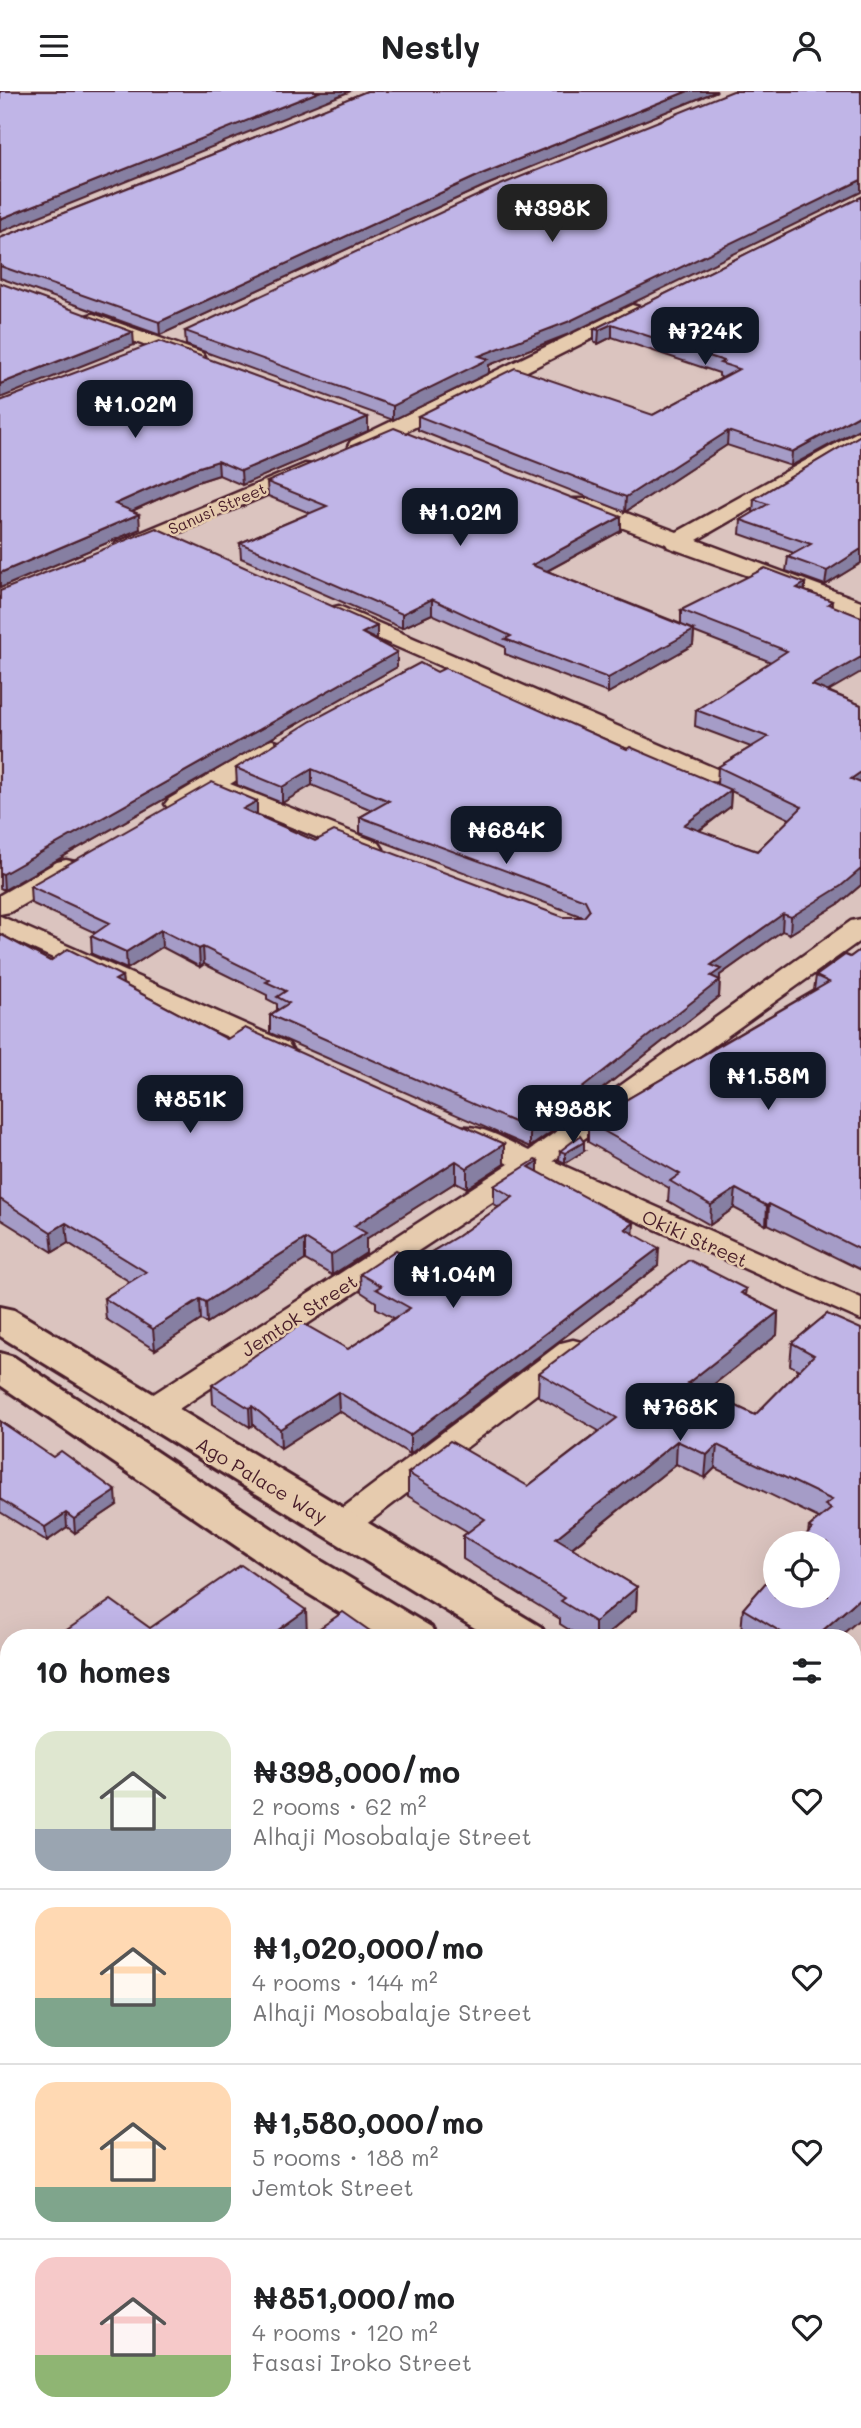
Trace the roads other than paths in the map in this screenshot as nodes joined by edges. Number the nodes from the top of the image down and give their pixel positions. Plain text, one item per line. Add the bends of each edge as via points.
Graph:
1 (652, 302) edge
2 (75, 313) edge
3 (188, 333) edge
4 (162, 345) junction
5 (136, 352) edge
6 (214, 364) edge
7 (369, 421) dead end
8 (394, 431) junction
9 (861, 436) edge
10 (420, 441) edge
11 (345, 452) edge
12 (320, 463) edge
13 (561, 496) edge
14 (159, 533) junction
15 (676, 542) junction
16 (185, 545) edge
17 (98, 559) edge
18 (324, 606) edge
19 (861, 609) edge
20 (439, 657) junction
21 (415, 669) edge
22 (289, 737) edge
23 (710, 775) dead end
24 (212, 786) junction
25 (154, 818) edge
26 (83, 857) edge
27 (396, 859) edge
28 (0, 906) edge
29 (0, 924) edge
30 (861, 927) edge
31 (303, 1061) edge
32 (442, 1123) edge
33 (531, 1163) junction
34 (861, 1310) edge
35 (0, 1319) edge
36 (602, 1328) edge
37 (0, 1366) edge
38 (150, 1412) junction
39 (340, 1527) junction
40 (400, 1629) edge
41 (510, 1629) edge

1 - 8 street
2 - 4 street
3 - 4 street
4 - 5 street
4 - 6 street
7 - 8 street
8 - 10 street
8 - 11 street
9 - 15 street
12 - 14 street, Sanusi Street
13 - 15 street
14 - 16 street
14 - 17 street, Sanusi Street
15 - 19 street
18 - 20 street
20 - 21 street
20 - 23 street
22 - 24 street
24 - 25 street
24 - 27 street
26 - 28 street
29 - 31 street
30 - 33 street, Jemtok Street
32 - 33 street, Okiki Street
33 - 34 street, Okiki Street via 700,1253
33 - 38 street, Jemtok Street
35 - 38 main road, Ago Palace Way
36 - 39 street
37 - 40 main road via 298,1566
38 - 39 main road, Ago Palace Way
39 - 41 main road, Ago Palace Way

